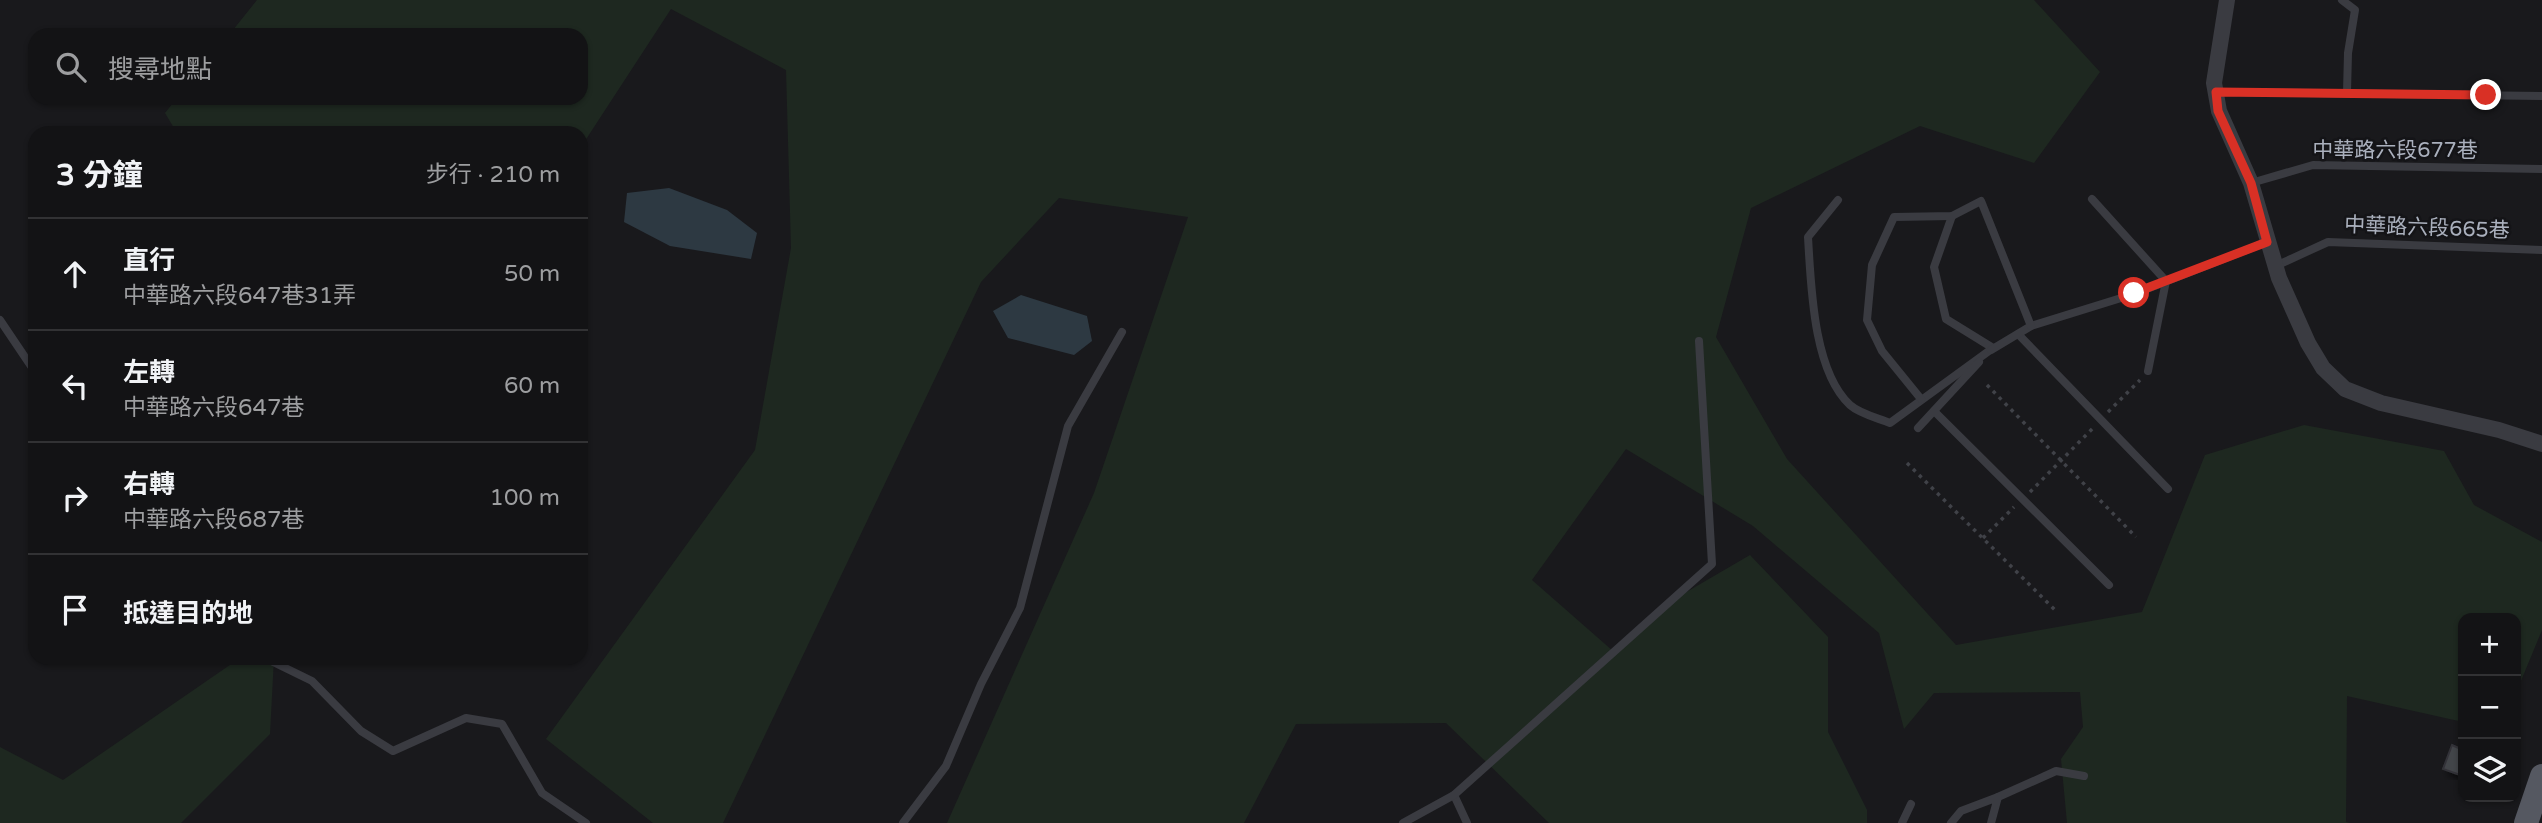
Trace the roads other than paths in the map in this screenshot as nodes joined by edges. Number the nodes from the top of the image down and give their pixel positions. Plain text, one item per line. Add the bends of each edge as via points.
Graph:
1 (2228, 0) edge
2 (2342, 0) edge
3 (2216, 92) junction
4 (2347, 92) junction
5 (2542, 96) edge
6 (2542, 169) edge
7 (2251, 183) junction
8 (2092, 199) dead end
9 (1838, 200) dead end
10 (1952, 216) junction
11 (2267, 242) junction
12 (2542, 250) edge
13 (2274, 264) junction
14 (2166, 281) junction
15 (0, 320) edge
16 (2031, 326) junction
17 (1122, 332) dead end
18 (2018, 334) junction
19 (1699, 341) dead end
20 (1993, 348) junction
21 (28, 362) edge
22 (2148, 371) road end
23 (1921, 399) junction
24 (1934, 411) junction
25 (1918, 428) dead end
26 (2542, 444) edge
27 (2168, 489) dead end
28 (2109, 585) dead end
29 (279, 665) edge
30 (2084, 776) dead end
31 (2542, 776) edge
32 (1454, 795) junction
33 (1998, 797) junction
34 (1911, 804) dead end
35 (586, 823) edge
36 (902, 823) edge
37 (1403, 823) edge
38 (1467, 823) edge
39 (1902, 823) edge
40 (1951, 823) edge
41 (1991, 823) edge
42 (2526, 823) edge

1 - 3 street via 2218,49
2 - 4 lane via 2355,10
3 - 4 lane
3 - 7 street via 2218,111
4 - 5 lane
6 - 7 lane, 中華路六段677巷 via 2313,164
7 - 11 street
8 - 14 lane
9 - 23 lane via 1808,237 1812,304 1829,378 1852,407 1890,423
10 - 16 lane via 1981,201
10 - 20 lane via 1934,267 1946,319
10 - 23 lane via 1894,217 1872,265 1867,320 1882,351
11 - 13 street
11 - 14 lane
12 - 13 lane, 中華路六段665巷 via 2328,242
13 - 26 street via 2308,343 2323,368 2345,388 2381,403
14 - 16 lane
14 - 22 lane
15 - 21 lane
16 - 18 lane
17 - 36 lane via 1068,426 1020,608 946,766
18 - 20 lane
18 - 27 lane
19 - 32 lane via 1712,564
20 - 23 lane
20 - 24 lane
24 - 25 lane
24 - 28 lane
29 - 35 lane via 312,681 360,731 393,751 466,718 502,723 542,793
30 - 33 lane via 2056,771
31 - 42 main road
32 - 37 lane
32 - 38 lane
33 - 40 lane via 1961,811
33 - 41 lane
34 - 39 lane

